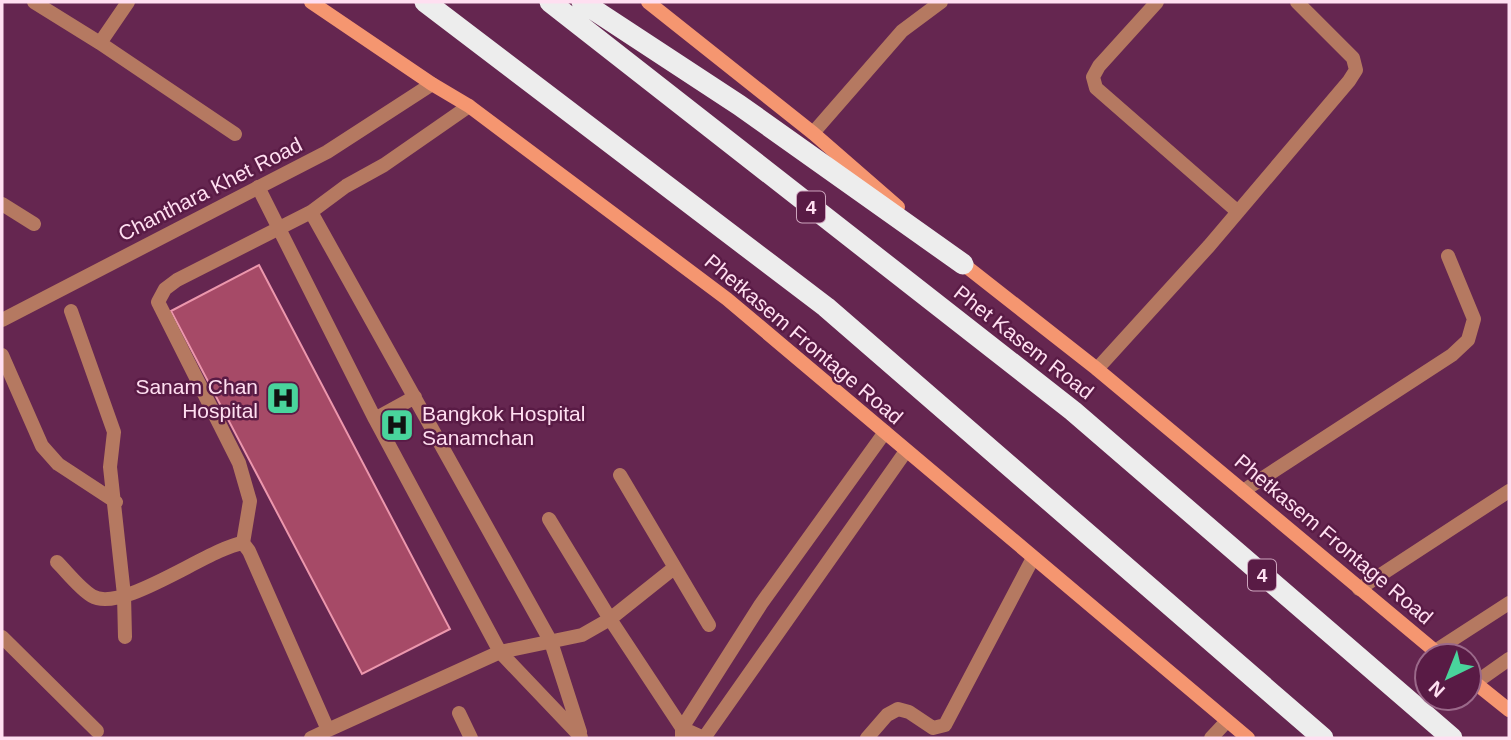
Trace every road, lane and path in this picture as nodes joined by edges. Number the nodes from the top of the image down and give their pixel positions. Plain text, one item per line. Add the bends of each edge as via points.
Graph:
1 (34, 2) edge
2 (128, 2) edge
3 (311, 2) edge
4 (425, 2) edge
5 (550, 2) edge
6 (582, 2) edge
7 (648, 2) edge
8 (941, 2) edge
9 (1157, 2) edge
10 (1297, 2) edge
11 (100, 43) junction
12 (432, 84) junction
13 (469, 106) junction
14 (813, 133) junction
15 (235, 134) dead end
16 (258, 187) junction
17 (2, 204) edge
18 (312, 212) junction
19 (1238, 212) junction
20 (34, 223) dead end
21 (278, 229) junction
22 (1448, 256) dead end
23 (963, 264) junction
24 (71, 311) dead end
25 (2, 320) edge
26 (2, 355) edge
27 (1097, 369) junction
28 (415, 397) junction
29 (375, 419) junction
30 (885, 432) junction
31 (906, 451) junction
32 (620, 475) dead end
33 (1243, 491) junction
34 (1509, 491) edge
35 (116, 502) junction
36 (549, 519) dead end
37 (243, 542) junction
38 (1033, 558) junction
39 (57, 562) dead end
40 (674, 568) junction
41 (1359, 589) junction
42 (124, 595) junction
43 (1509, 603) edge
44 (610, 619) junction
45 (709, 625) dead end
46 (2, 637) edge
47 (125, 638) dead end
48 (551, 642) junction
49 (1423, 642) edge
50 (1455, 642) edge
51 (500, 652) junction
52 (1509, 659) edge
53 (1483, 674) edge
54 (1483, 689) edge
55 (1509, 710) edge
56 (459, 713) dead end
57 (1227, 721) junction
58 (328, 730) junction
59 (97, 731) dead end
60 (682, 733) edge
61 (311, 738) edge
62 (471, 738) edge
63 (582, 738) edge
64 (704, 738) edge
65 (867, 738) edge
66 (1212, 738) edge
67 (1248, 738) edge
68 (1323, 738) edge
69 (1452, 738) edge

1 - 11 street
2 - 11 street
3 - 12 main road, Phetkasem Frontage Road
4 - 68 highway via 826,307
5 - 69 highway, Phet Kasem Road / 4 via 1073,411
6 - 23 highway via 739,105
7 - 14 main road, Phetkasem Frontage Road / 4
8 - 14 street via 902,31
9 - 19 street via 1099,66 1093,77 1096,88
10 - 19 street via 1353,58 1356,70
11 - 15 street
12 - 13 main road, Phetkasem Frontage Road
12 - 16 street, Chanthara Khet Road via 327,152
13 - 18 street
13 - 30 main road, Phetkasem Frontage Road via 727,299
14 - 23 main road, Phetkasem Frontage Road / 4
16 - 21 street
16 - 25 street, Chanthara Khet Road
17 - 20 street
18 - 21 street
18 - 28 street
19 - 27 street
21 - 29 street
21 - 37 street via 177,280 164,289 158,302 239,463 250,501
22 - 33 street via 1474,319 1468,340 1452,355
23 - 27 main road, Phetkasem Frontage Road / 4
24 - 35 street via 114,432 110,467
26 - 35 street via 42,446 58,464
27 - 33 main road, Phetkasem Frontage Road / 4
28 - 29 street
28 - 48 street
29 - 51 street
30 - 31 main road, Phetkasem Frontage Road
30 - 60 street via 761,604
31 - 38 main road, Phetkasem Frontage Road
31 - 64 street
32 - 40 street
33 - 41 main road, Phetkasem Frontage Road / 4
34 - 41 street
35 - 42 street
36 - 44 street
37 - 42 street
37 - 58 street
38 - 57 main road, Phetkasem Frontage Road
38 - 65 street via 945,725 933,728 898,709
39 - 42 street via 91,596
40 - 44 street
40 - 45 street
41 - 49 main road, Phetkasem Frontage Road / 4
42 - 47 street
43 - 50 street
44 - 48 street via 582,635
44 - 60 street
46 - 59 street
48 - 51 street
48 - 63 street
51 - 58 street
51 - 63 street
52 - 53 street
54 - 55 main road
56 - 62 street
57 - 66 street
57 - 67 main road, Phetkasem Frontage Road
58 - 61 street
60 - 64 street

